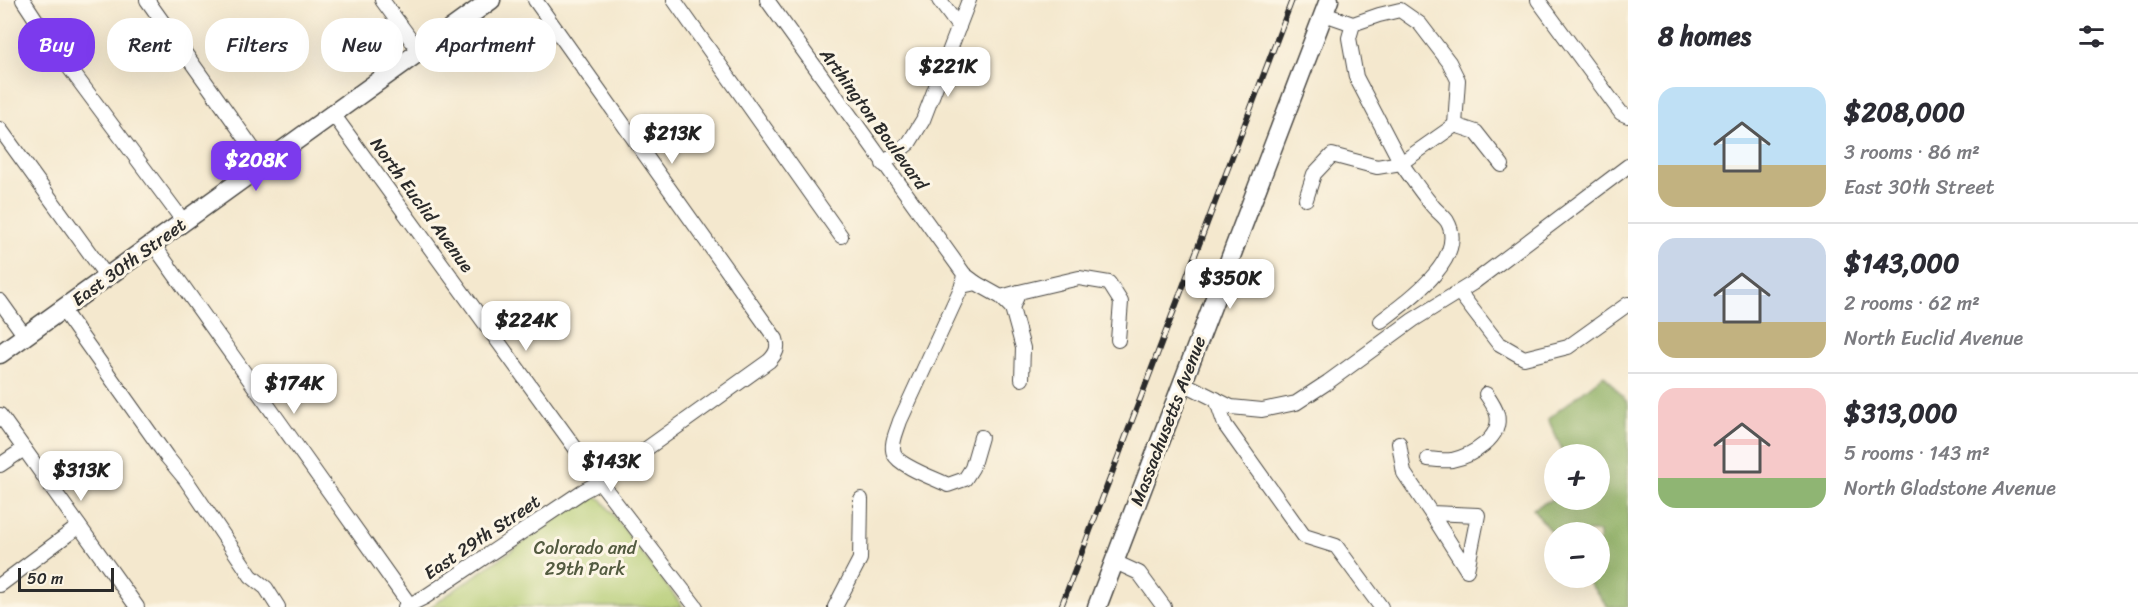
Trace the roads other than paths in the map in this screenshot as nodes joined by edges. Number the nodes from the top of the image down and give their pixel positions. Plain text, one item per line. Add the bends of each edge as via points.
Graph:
1 (23, 0) edge
2 (147, 0) edge
3 (382, 0) edge
4 (491, 0) edge
5 (535, 0) edge
6 (674, 0) edge
7 (767, 0) edge
8 (939, 0) edge
9 (969, 0) edge
10 (1538, 0) edge
11 (1326, 7) edge
12 (466, 18) edge
13 (1353, 24) junction
14 (958, 27) junction
15 (415, 45) edge
16 (415, 56) edge
17 (333, 114) junction
18 (1628, 116) edge
19 (1455, 125) junction
20 (0, 129) edge
21 (1401, 163) junction
22 (264, 164) junction
23 (883, 164) junction
24 (1502, 165) dead end
25 (1628, 166) edge
26 (1306, 199) dead end
27 (184, 222) junction
28 (842, 236) dead end
29 (153, 244) junction
30 (107, 278) junction
31 (967, 281) junction
32 (1459, 291) junction
33 (1019, 292) junction
34 (1001, 297) junction
35 (0, 301) edge
36 (1628, 304) edge
37 (1012, 308) junction
38 (62, 309) junction
39 (1382, 321) dead end
40 (25, 336) junction
41 (1118, 340) dead end
42 (0, 354) edge
43 (1022, 379) dead end
44 (1183, 383) junction
45 (1485, 394) dead end
46 (1216, 399) junction
47 (0, 415) edge
48 (981, 437) dead end
49 (1399, 443) dead end
50 (24, 449) junction
51 (1428, 459) dead end
52 (0, 465) edge
53 (600, 482) junction
54 (861, 499) dead end
55 (1431, 513) dead end
56 (79, 526) junction
57 (1114, 562) junction
58 (0, 585) edge
59 (407, 606) edge
60 (137, 607) edge
61 (278, 607) edge
62 (696, 607) edge
63 (835, 607) edge
64 (1097, 607) edge
65 (1164, 607) edge
66 (1381, 607) edge

1 - 27 street
2 - 22 street
3 - 15 street
4 - 12 main road, East 30th Street
5 - 53 street, East 29th Street via 778,345 769,361
6 - 28 street
7 - 23 street, Arthington Boulevard
8 - 14 street
9 - 14 street
10 - 18 street via 1621,113
11 - 13 street
11 - 44 main road, Massachusetts Avenue
13 - 19 street via 1400,10 1420,24 1458,80
13 - 21 street via 1349,38 1356,77
14 - 23 street via 917,132
16 - 17 main road, East 30th Street
17 - 22 main road, East 30th Street
17 - 53 street, North Euclid Avenue
19 - 21 street
19 - 24 street via 1476,132
20 - 30 street
21 - 26 street via 1377,167 1332,155 1314,174
21 - 39 street via 1447,221 1452,239 1442,267 1418,294
22 - 27 main road, East 30th Street
23 - 31 street, Arthington Boulevard
25 - 32 street
27 - 29 main road, East 30th Street
29 - 30 main road, East 30th Street
29 - 59 street
30 - 38 main road, East 30th Street
31 - 34 street
31 - 48 street via 900,422 894,453 900,462 948,485 965,479
32 - 36 street via 1498,343 1524,358 1568,347
32 - 46 street via 1296,403 1262,410 1231,407
33 - 34 street
33 - 37 street
33 - 41 street via 1079,278 1109,283 1120,302
34 - 37 street
35 - 40 street
37 - 43 street via 1023,348
38 - 40 main road, East 30th Street
38 - 61 street via 251,576 266,588
40 - 42 main road, East 30th Street
44 - 46 street
44 - 57 main road, Massachusetts Avenue
45 - 51 street via 1497,417 1494,434 1468,454 1451,460
46 - 66 street via 1225,425 1304,536 1336,546
47 - 50 street
49 - 55 street via 1404,473
50 - 52 street
50 - 56 street
53 - 59 street, East 29th Street
53 - 62 street, North Euclid Avenue
54 - 63 street via 860,559
56 - 58 street
56 - 60 street
57 - 64 main road, Massachusetts Avenue
57 - 65 street via 1139,573

